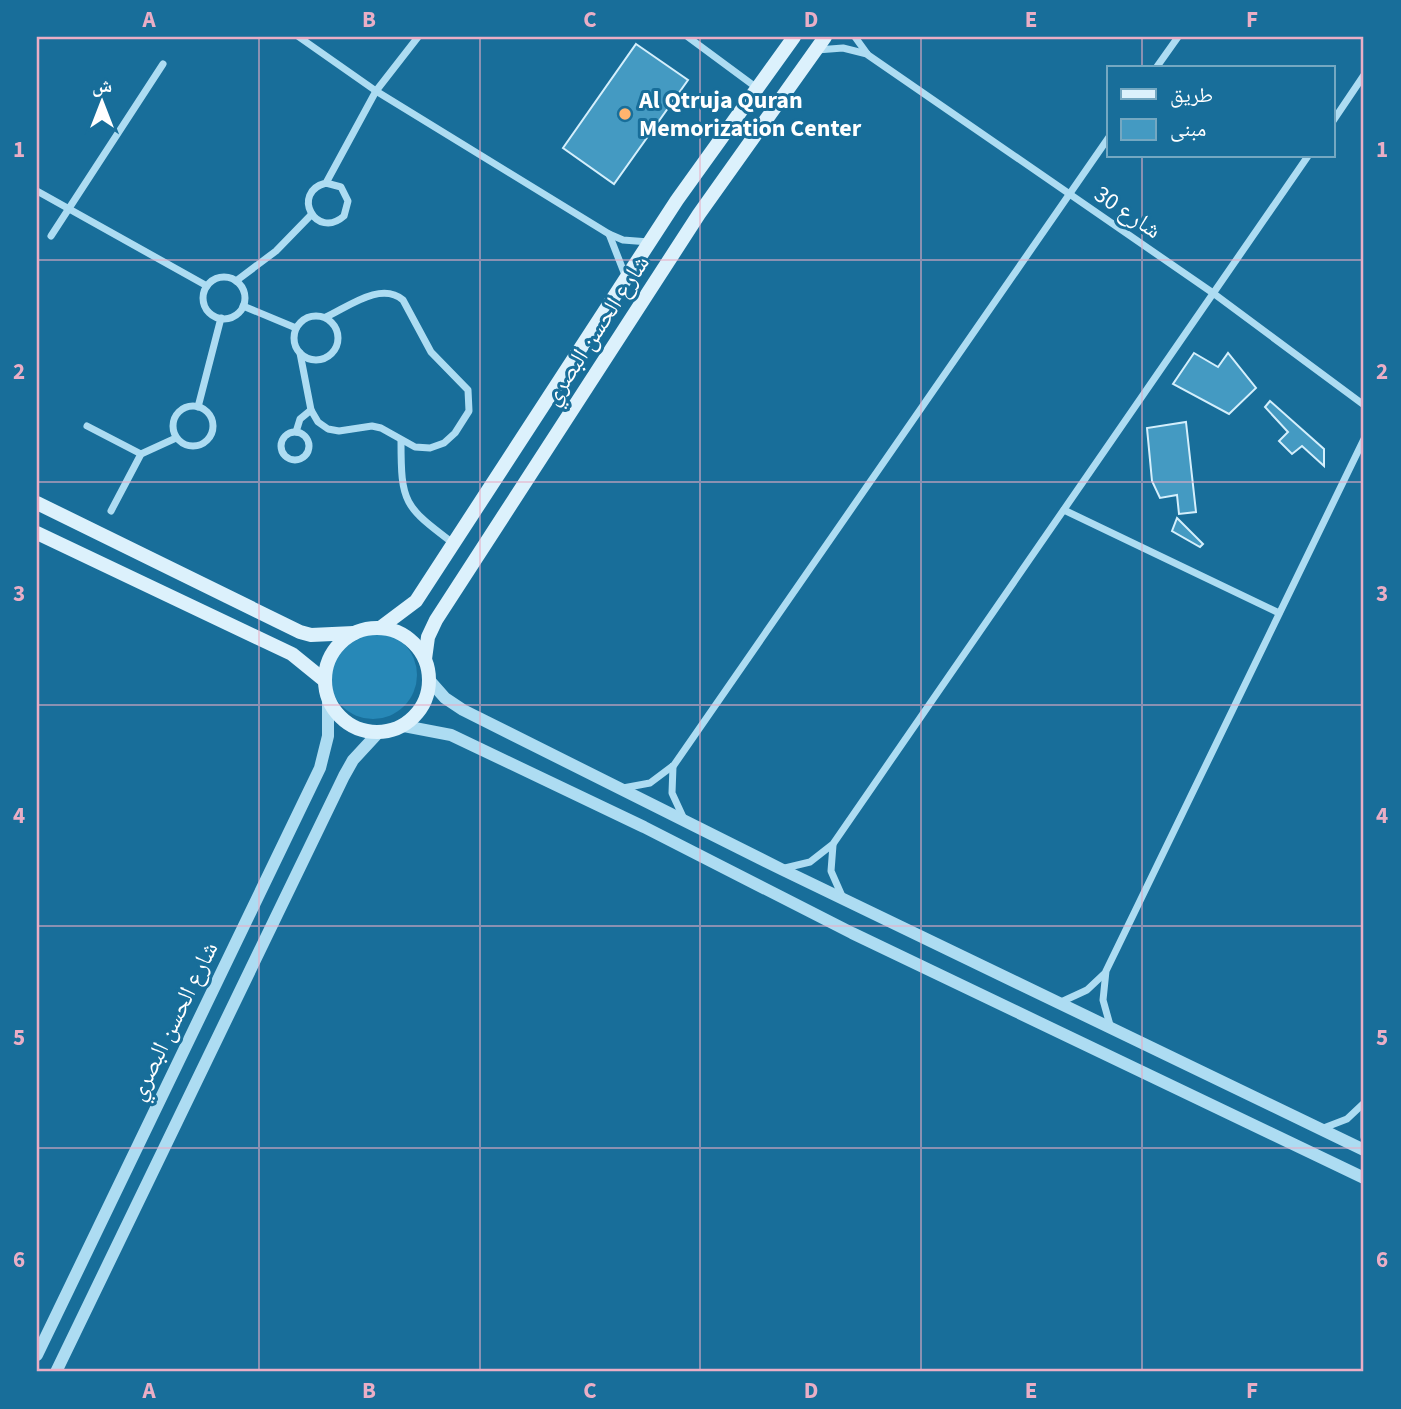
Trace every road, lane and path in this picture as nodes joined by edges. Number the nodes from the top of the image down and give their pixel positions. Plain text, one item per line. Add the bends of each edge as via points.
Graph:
1 (299, 37) edge
2 (418, 37) edge
3 (688, 37) edge
4 (794, 37) edge
5 (825, 37) edge
6 (855, 37) edge
7 (1178, 37) edge
8 (816, 50) junction
9 (868, 55) junction
10 (163, 64) dead end
11 (1157, 66) edge
12 (1364, 75) edge
13 (757, 88) junction
14 (376, 91) junction
15 (1334, 120) edge
16 (1107, 140) edge
17 (1307, 158) edge
18 (326, 183) junction
19 (37, 191) edge
20 (1069, 195) junction
21 (68, 210) junction
22 (311, 215) junction
23 (609, 234) junction
24 (51, 236) dead end
25 (650, 242) junction
26 (626, 278) junction
27 (236, 281) junction
28 (207, 286) junction
29 (1213, 293) junction
30 (243, 306) junction
31 (326, 317) junction
32 (220, 318) junction
33 (296, 328) junction
34 (300, 353) junction
35 (1364, 404) edge
36 (198, 407) junction
37 (311, 410) junction
38 (87, 426) dead end
39 (296, 432) junction
40 (176, 438) junction
41 (1364, 439) edge
42 (401, 441) junction
43 (141, 454) junction
44 (37, 503) edge
45 (1064, 510) junction
46 (111, 511) dead end
47 (37, 533) edge
48 (454, 544) junction
49 (1279, 613) junction
50 (380, 628) junction
51 (354, 633) junction
52 (425, 659) junction
53 (324, 680) junction
54 (430, 681) junction
55 (328, 701) junction
56 (404, 726) junction
57 (378, 733) junction
58 (674, 765) junction
59 (620, 788) junction
60 (684, 819) junction
61 (833, 844) junction
62 (781, 869) junction
63 (842, 896) junction
64 (1106, 971) junction
65 (1061, 1002) junction
66 (1111, 1028) junction
67 (1364, 1103) edge
68 (1364, 1111) edge
69 (1321, 1129) junction
70 (1364, 1137) edge
71 (1364, 1150) edge
72 (1364, 1178) edge
73 (37, 1355) edge
74 (55, 1372) edge

1 - 14 street
2 - 14 street
3 - 13 street
4 - 13 main road, شارع الحسن البصري
5 - 8 main road, شارع الحسن البصري
6 - 9 street, شارع 30
7 - 11 street
8 - 9 street, شارع 30 via 842,48
8 - 52 main road, شارع الحسن البصري via 699,214 436,620
9 - 20 street, شارع 30
10 - 21 street
12 - 15 street
13 - 25 main road, شارع الحسن البصري
14 - 18 street
14 - 23 street
16 - 20 street
17 - 29 street
18 - 22 street via 309,195
18 - 22 street via 345,191 347,212 330,224
19 - 21 street
20 - 29 street, شارع 30
20 - 58 street
21 - 24 street
21 - 28 street
22 - 27 street via 276,251
23 - 25 street
23 - 26 street
25 - 26 main road, شارع الحسن البصري
26 - 48 main road, شارع الحسن البصري
27 - 28 street via 221,278
27 - 30 street via 244,295
28 - 32 street via 205,306
29 - 35 street, شارع 30
29 - 45 street
30 - 32 street via 231,317
30 - 33 street
31 - 33 street via 312,316
31 - 34 street via 339,336 334,351 321,360
31 - 42 street via 381,292 397,294 432,352 468,390 470,411 444,443 422,448
32 - 36 street
33 - 34 street via 294,341
34 - 37 street
36 - 40 street via 188,406 176,414
36 - 40 street via 213,421 208,440 194,447
37 - 39 street via 300,419
37 - 42 street via 328,429 372,426
38 - 43 street
39 - 39 street via 285,436 280,446 284,456 294,461 304,457 309,447 305,437
40 - 43 street
41 - 49 street
42 - 48 street via 401,486 408,503
43 - 46 street
44 - 51 main road via 300,632
45 - 49 street
45 - 61 street
47 - 53 main road via 292,654
48 - 50 main road, شارع الحسن البصري via 416,601
49 - 64 street
50 - 51 main road
50 - 52 main road via 407,637
51 - 53 main road via 332,652
52 - 54 main road
53 - 55 main road
54 - 56 main road via 422,707
54 - 59 street via 453,705
55 - 57 main road via 348,724
55 - 73 street, شارع الحسن البصري via 328,736 320,768
56 - 57 main road
56 - 72 street via 451,735
57 - 74 street, شارع الحسن البصري via 344,776
58 - 59 street via 650,783
58 - 60 street via 673,793
59 - 60 street
60 - 62 street
61 - 62 street via 810,862
61 - 63 street via 831,871
62 - 63 street
63 - 65 street
64 - 65 street via 1087,990
64 - 66 street via 1103,1000
65 - 66 street
66 - 69 street
67 - 69 street via 1347,1119
68 - 70 street
69 - 71 street

